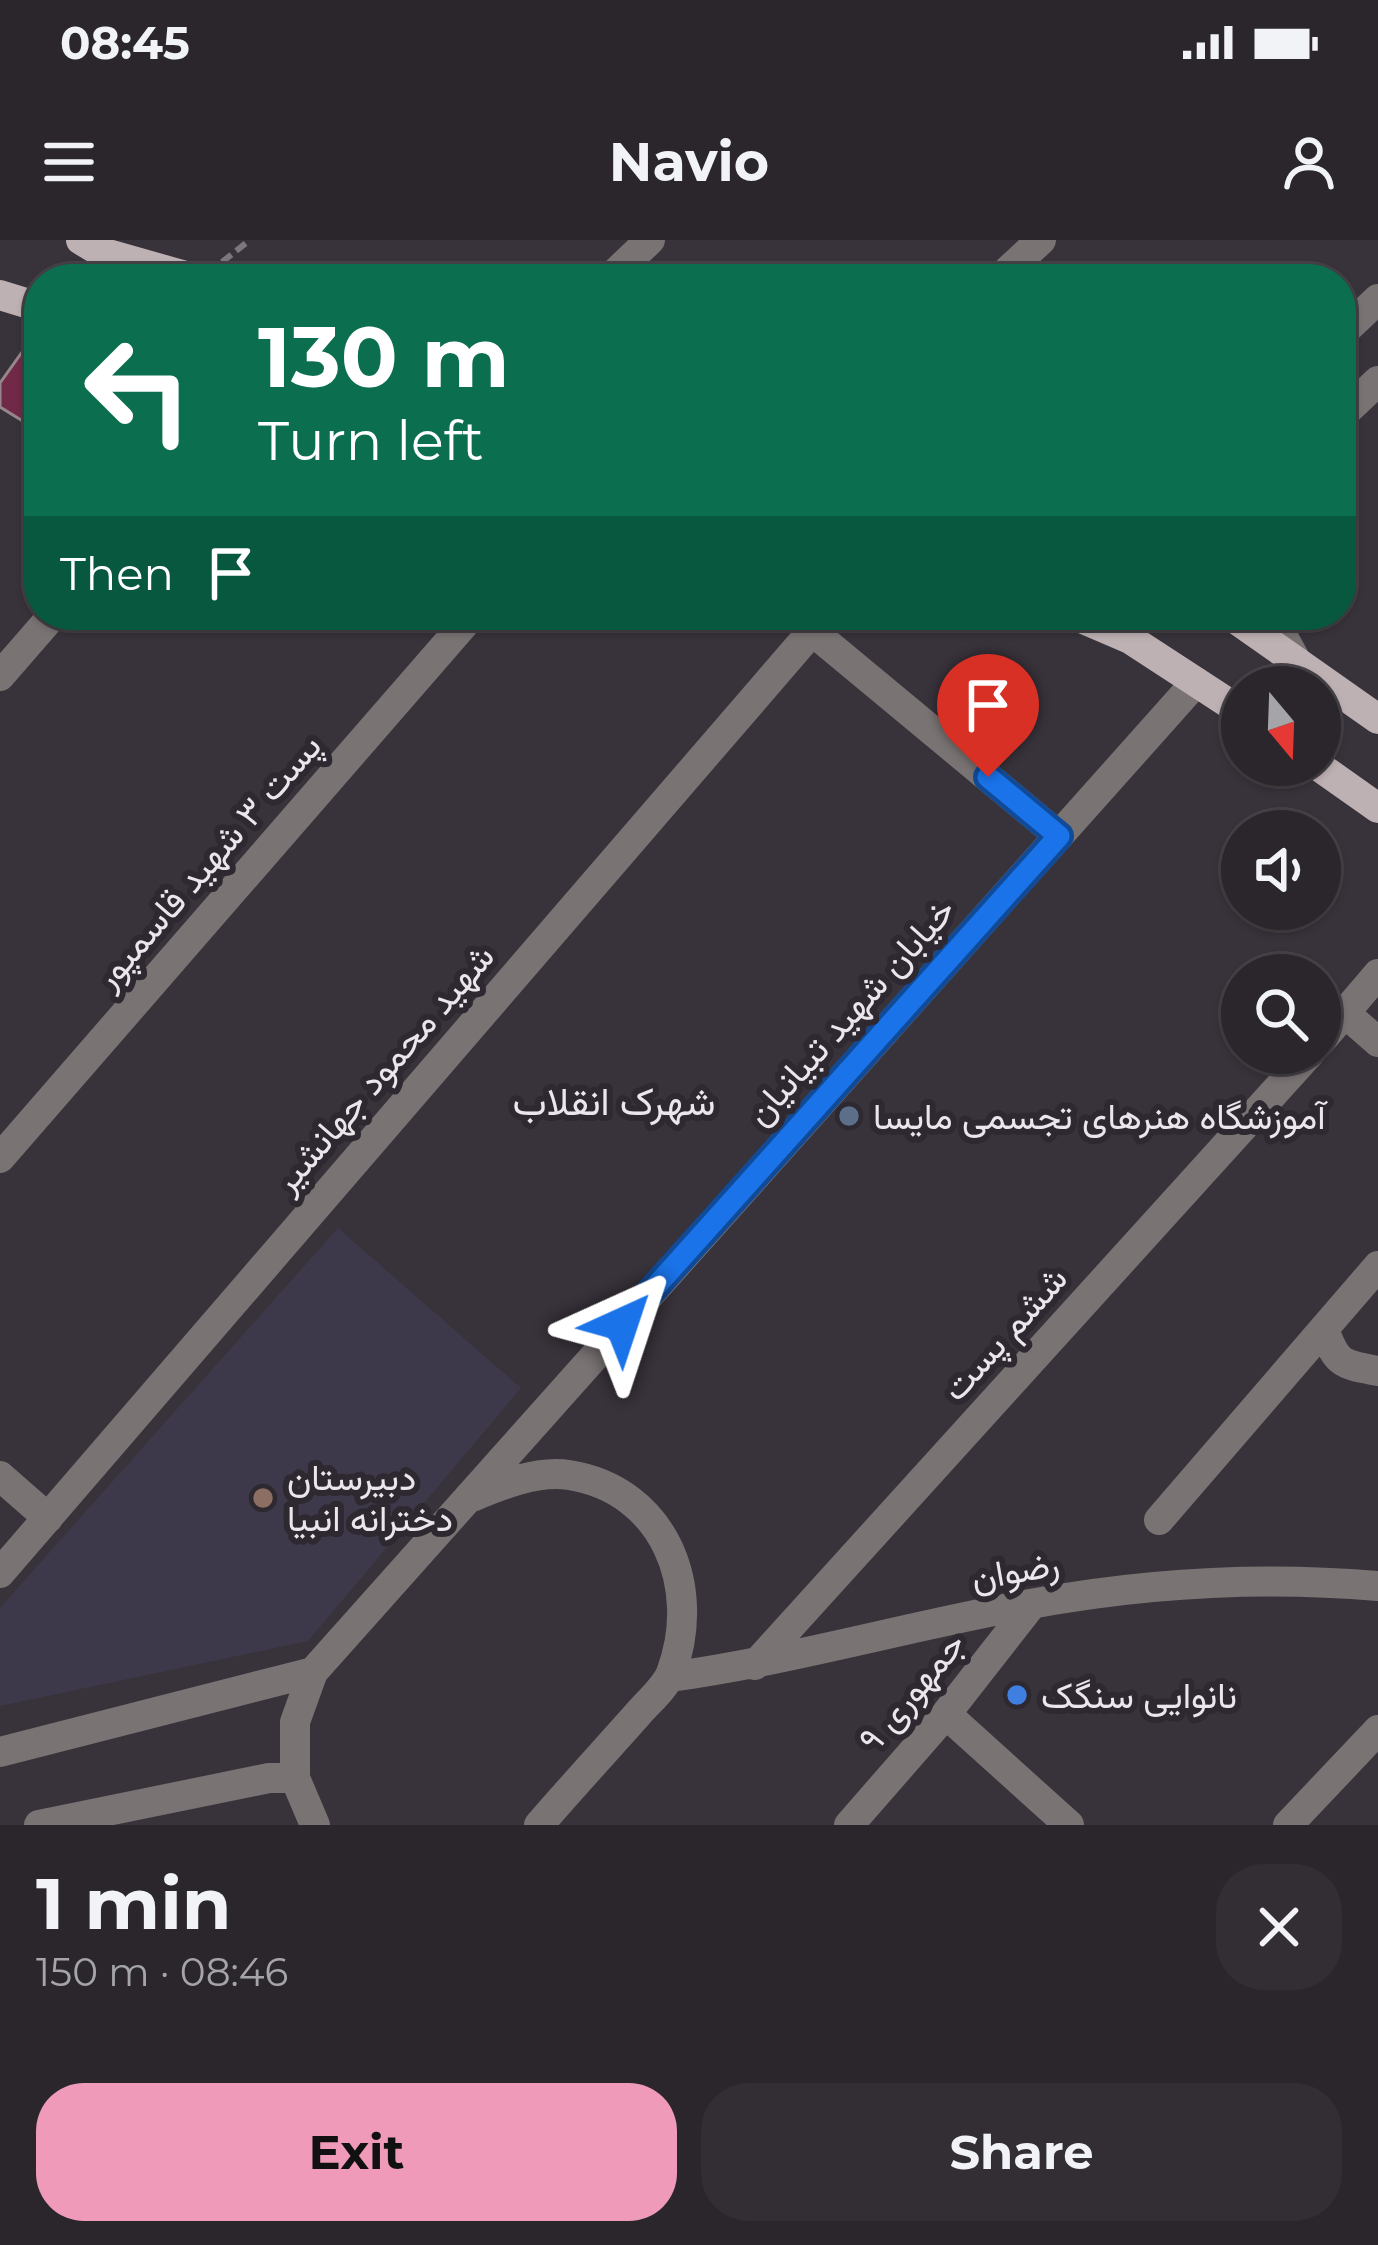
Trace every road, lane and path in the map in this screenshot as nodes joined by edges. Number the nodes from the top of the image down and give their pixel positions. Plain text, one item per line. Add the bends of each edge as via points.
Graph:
1 (82, 240) edge
2 (250, 240) edge
3 (650, 240) edge
4 (1041, 240) edge
5 (162, 264) edge
6 (219, 264) edge
7 (625, 264) edge
8 (1015, 264) edge
9 (1378, 299) edge
10 (1356, 320) edge
11 (1378, 381) edge
12 (1356, 402) edge
13 (40, 630) edge
14 (459, 630) edge
15 (813, 630) edge
16 (827, 630) edge
17 (1109, 630) edge
18 (1253, 630) edge
19 (1279, 630) edge
20 (1294, 657) junction
21 (0, 676) edge
22 (1196, 682) junction
23 (1221, 698) edge
24 (1378, 719) edge
25 (1341, 781) edge
26 (1378, 808) edge
27 (1059, 836) junction
28 (1378, 974) edge
29 (1346, 1014) junction
30 (1341, 1019) edge
31 (1378, 1042) edge
32 (1291, 1074) edge
33 (0, 1158) edge
34 (1378, 1266) edge
35 (1324, 1329) junction
36 (1378, 1371) edge
37 (0, 1476) edge
38 (466, 1499) junction
39 (47, 1518) junction
40 (1159, 1520) dead end
41 (0, 1573) edge
42 (1377, 1583) edge
43 (1032, 1604) junction
44 (755, 1665) junction
45 (313, 1672) junction
46 (670, 1677) junction
47 (946, 1714) junction
48 (1378, 1730) edge
49 (0, 1752) edge
50 (295, 1778) junction
51 (40, 1825) edge
52 (315, 1825) edge
53 (539, 1825) edge
54 (849, 1825) edge
55 (1069, 1825) edge
56 (1288, 1825) edge

1 - 5 main road via 101,252
2 - 6 path
3 - 7 street
4 - 8 street
9 - 10 street
11 - 12 street
13 - 21 street
14 - 33 street, پست ۳ شهید قاسمپور
15 - 39 street, شهید محمود جهانشیر
16 - 27 street
17 - 22 main road
18 - 20 main road
19 - 20 street
20 - 24 main road
22 - 23 main road
22 - 27 street, خیابان شهید تبیانیان
25 - 26 main road
27 - 38 street, خیابان شهید تبیانیان
28 - 29 street
29 - 30 street
29 - 31 street
32 - 44 street, ششم پست
34 - 35 street
35 - 36 street via 1341,1364
35 - 40 street
37 - 39 street
38 - 45 street, خیابان شهید تبیانیان
38 - 46 street via 514,1480 567,1474 618,1491 658,1526 681,1574 682,1628
39 - 41 street, شهید محمود جهانشیر
42 - 43 street, رضوان via 1203,1582
43 - 44 street, رضوان
43 - 47 street, جمهوری ۹
44 - 46 street, رضوان
45 - 49 street
45 - 50 street via 295,1722
46 - 53 street
47 - 54 street, جمهوری ۹
47 - 55 street
48 - 56 street
50 - 51 street
50 - 52 street

